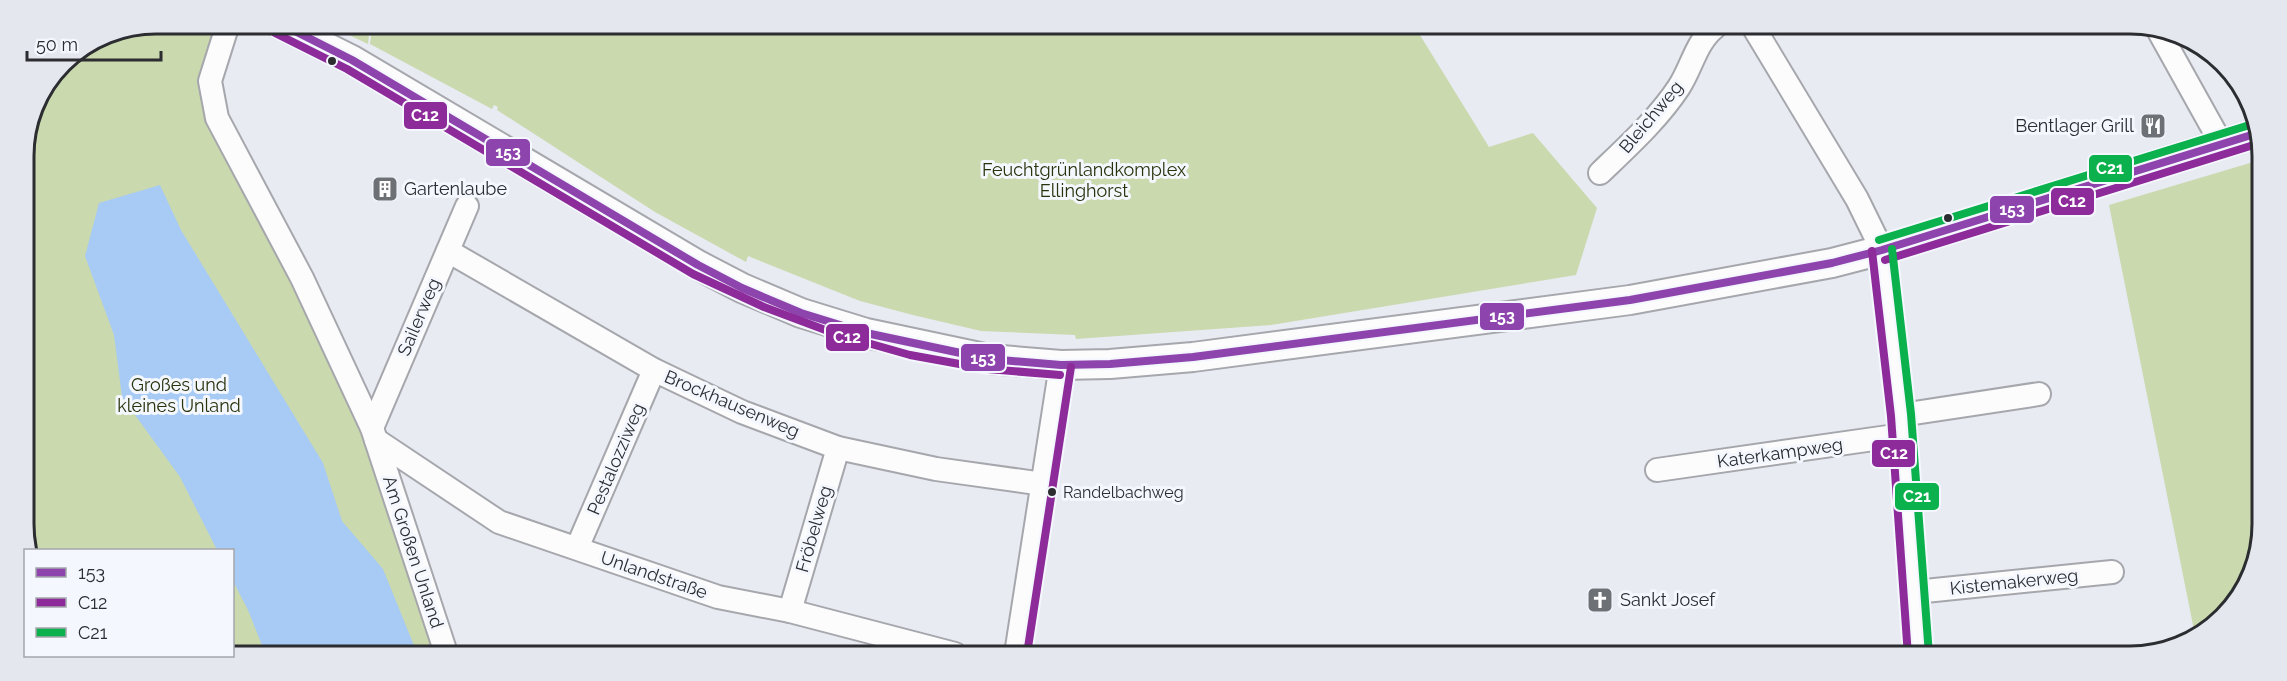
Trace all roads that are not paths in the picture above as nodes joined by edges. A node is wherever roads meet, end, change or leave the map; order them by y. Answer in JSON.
{"nodes":[{"id":1,"x":225,"y":34,"type":"edge"},
{"id":2,"x":300,"y":34,"type":"edge"},
{"id":3,"x":1706,"y":34,"type":"edge"},
{"id":4,"x":1758,"y":34,"type":"edge"},
{"id":5,"x":2163,"y":39,"type":"edge"},
{"id":6,"x":2250,"y":135,"type":"edge"},
{"id":7,"x":2221,"y":143,"type":"junction"},
{"id":8,"x":1600,"y":172,"type":"dead end"},
{"id":9,"x":467,"y":206,"type":"dead end"},
{"id":10,"x":1882,"y":250,"type":"junction"},
{"id":11,"x":448,"y":251,"type":"junction"},
{"id":12,"x":1061,"y":365,"type":"junction"},
{"id":13,"x":654,"y":370,"type":"junction"},
{"id":14,"x":2039,"y":394,"type":"dead end"},
{"id":15,"x":1901,"y":425,"type":"junction"},
{"id":16,"x":374,"y":434,"type":"junction"},
{"id":17,"x":838,"y":448,"type":"junction"},
{"id":18,"x":1657,"y":470,"type":"dead end"},
{"id":19,"x":1043,"y":483,"type":"junction"},
{"id":20,"x":577,"y":548,"type":"junction"},
{"id":21,"x":2112,"y":572,"type":"dead end"},
{"id":22,"x":1915,"y":592,"type":"junction"},
{"id":23,"x":790,"y":611,"type":"junction"},
{"id":24,"x":444,"y":646,"type":"edge"},
{"id":25,"x":924,"y":646,"type":"edge"},
{"id":26,"x":1017,"y":646,"type":"edge"},
{"id":27,"x":1918,"y":646,"type":"edge"}],
"edges":[{"from":1,"to":16,"type":"street","name":"Am Großen Unland"},
{"from":2,"to":12,"type":"main road"},
{"from":3,"to":8,"type":"street","name":"Bleichweg"},
{"from":4,"to":10,"type":"street"},
{"from":5,"to":7,"type":"street"},
{"from":6,"to":7,"type":"main road"},
{"from":7,"to":10,"type":"main road"},
{"from":9,"to":11,"type":"street","name":"Sailerweg"},
{"from":10,"to":12,"type":"main road"},
{"from":10,"to":15,"type":"street"},
{"from":11,"to":13,"type":"street","name":"Brockhausenweg"},
{"from":11,"to":16,"type":"street","name":"Sailerweg"},
{"from":12,"to":19,"type":"street"},
{"from":13,"to":17,"type":"street","name":"Brockhausenweg"},
{"from":13,"to":20,"type":"street","name":"Pestalozziweg"},
{"from":14,"to":15,"type":"street","name":"Katerkampweg"},
{"from":15,"to":18,"type":"street","name":"Katerkampweg"},
{"from":15,"to":22,"type":"street"},
{"from":16,"to":20,"type":"street","name":"Unlandstraße"},
{"from":16,"to":24,"type":"street","name":"Am Großen Unland"},
{"from":17,"to":19,"type":"street","name":"Brockhausenweg"},
{"from":17,"to":23,"type":"street","name":"Fröbelweg"},
{"from":19,"to":26,"type":"street"},
{"from":20,"to":23,"type":"street","name":"Unlandstraße"},
{"from":21,"to":22,"type":"street","name":"Kistemakerweg"},
{"from":22,"to":27,"type":"street"},
{"from":23,"to":25,"type":"street","name":"Unlandstraße"}]}
